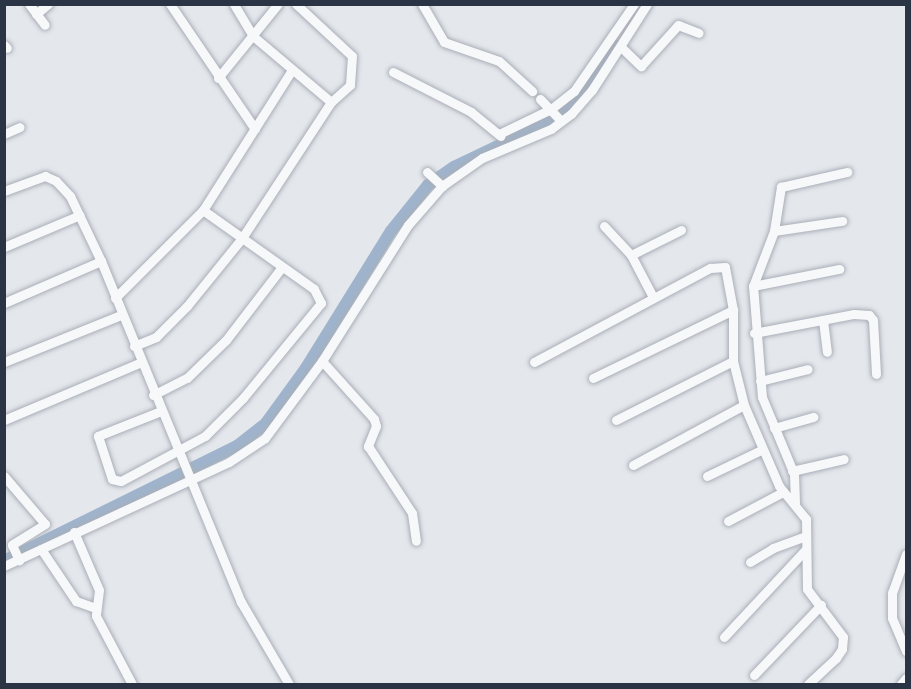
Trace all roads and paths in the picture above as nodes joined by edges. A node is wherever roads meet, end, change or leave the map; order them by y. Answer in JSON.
{"nodes":[{"id":1,"x":29,"y":4,"type":"edge"},
{"id":2,"x":48,"y":4,"type":"edge"},
{"id":3,"x":170,"y":4,"type":"edge"},
{"id":4,"x":234,"y":4,"type":"edge"},
{"id":5,"x":278,"y":4,"type":"edge"},
{"id":6,"x":296,"y":4,"type":"edge"},
{"id":7,"x":422,"y":4,"type":"edge"},
{"id":8,"x":634,"y":4,"type":"edge"},
{"id":9,"x":647,"y":4,"type":"edge"},
{"id":10,"x":36,"y":14,"type":"junction"},
{"id":11,"x":45,"y":25,"type":"dead end"},
{"id":12,"x":699,"y":33,"type":"dead end"},
{"id":13,"x":253,"y":36,"type":"junction"},
{"id":14,"x":621,"y":47,"type":"junction"},
{"id":15,"x":292,"y":70,"type":"junction"},
{"id":16,"x":393,"y":72,"type":"dead end"},
{"id":17,"x":218,"y":78,"type":"junction"},
{"id":18,"x":532,"y":91,"type":"dead end"},
{"id":19,"x":540,"y":99,"type":"dead end"},
{"id":20,"x":332,"y":102,"type":"junction"},
{"id":21,"x":556,"y":115,"type":"junction"},
{"id":22,"x":20,"y":127,"type":"dead end"},
{"id":23,"x":255,"y":129,"type":"junction"},
{"id":24,"x":4,"y":134,"type":"edge"},
{"id":25,"x":504,"y":139,"type":"junction"},
{"id":26,"x":847,"y":172,"type":"dead end"},
{"id":27,"x":4,"y":191,"type":"edge"},
{"id":28,"x":203,"y":210,"type":"junction"},
{"id":29,"x":80,"y":215,"type":"junction"},
{"id":30,"x":842,"y":221,"type":"dead end"},
{"id":31,"x":604,"y":226,"type":"dead end"},
{"id":32,"x":681,"y":230,"type":"dead end"},
{"id":33,"x":774,"y":231,"type":"junction"},
{"id":34,"x":242,"y":238,"type":"junction"},
{"id":35,"x":4,"y":247,"type":"edge"},
{"id":36,"x":631,"y":255,"type":"junction"},
{"id":37,"x":101,"y":261,"type":"junction"},
{"id":38,"x":282,"y":267,"type":"junction"},
{"id":39,"x":839,"y":269,"type":"dead end"},
{"id":40,"x":753,"y":285,"type":"junction"},
{"id":41,"x":653,"y":297,"type":"junction"},
{"id":42,"x":115,"y":298,"type":"junction"},
{"id":43,"x":4,"y":303,"type":"edge"},
{"id":44,"x":733,"y":310,"type":"junction"},
{"id":45,"x":121,"y":315,"type":"junction"},
{"id":46,"x":824,"y":320,"type":"junction"},
{"id":47,"x":754,"y":333,"type":"junction"},
{"id":48,"x":134,"y":346,"type":"junction"},
{"id":49,"x":827,"y":352,"type":"dead end"},
{"id":50,"x":322,"y":361,"type":"junction"},
{"id":51,"x":733,"y":361,"type":"junction"},
{"id":52,"x":4,"y":362,"type":"edge"},
{"id":53,"x":141,"y":362,"type":"junction"},
{"id":54,"x":534,"y":362,"type":"dead end"},
{"id":55,"x":808,"y":369,"type":"dead end"},
{"id":56,"x":876,"y":374,"type":"dead end"},
{"id":57,"x":593,"y":378,"type":"dead end"},
{"id":58,"x":760,"y":381,"type":"junction"},
{"id":59,"x":153,"y":395,"type":"junction"},
{"id":60,"x":744,"y":405,"type":"junction"},
{"id":61,"x":161,"y":411,"type":"junction"},
{"id":62,"x":813,"y":417,"type":"dead end"},
{"id":63,"x":4,"y":420,"type":"edge"},
{"id":64,"x":616,"y":420,"type":"dead end"},
{"id":65,"x":774,"y":428,"type":"junction"},
{"id":66,"x":761,"y":450,"type":"junction"},
{"id":67,"x":179,"y":455,"type":"junction"},
{"id":68,"x":843,"y":459,"type":"dead end"},
{"id":69,"x":633,"y":465,"type":"dead end"},
{"id":70,"x":792,"y":471,"type":"junction"},
{"id":71,"x":4,"y":476,"type":"edge"},
{"id":72,"x":706,"y":476,"type":"dead end"},
{"id":73,"x":189,"y":479,"type":"junction"},
{"id":74,"x":783,"y":492,"type":"junction"},
{"id":75,"x":795,"y":503,"type":"junction"},
{"id":76,"x":728,"y":521,"type":"dead end"},
{"id":77,"x":74,"y":532,"type":"junction"},
{"id":78,"x":806,"y":536,"type":"junction"},
{"id":79,"x":416,"y":541,"type":"dead end"},
{"id":80,"x":41,"y":549,"type":"junction"},
{"id":81,"x":806,"y":549,"type":"junction"},
{"id":82,"x":906,"y":554,"type":"edge"},
{"id":83,"x":19,"y":558,"type":"junction"},
{"id":84,"x":750,"y":562,"type":"dead end"},
{"id":85,"x":4,"y":566,"type":"edge"},
{"id":86,"x":821,"y":605,"type":"junction"},
{"id":87,"x":95,"y":608,"type":"junction"},
{"id":88,"x":724,"y":637,"type":"dead end"},
{"id":89,"x":906,"y":651,"type":"edge"},
{"id":90,"x":754,"y":675,"type":"dead end"},
{"id":91,"x":906,"y":678,"type":"edge"},
{"id":92,"x":132,"y":684,"type":"edge"},
{"id":93,"x":290,"y":684,"type":"edge"},
{"id":94,"x":808,"y":684,"type":"edge"},
{"id":95,"x":901,"y":684,"type":"edge"}],
"edges":[{"from":1,"to":10,"type":"street"},
{"from":2,"to":10,"type":"street"},
{"from":3,"to":17,"type":"street"},
{"from":4,"to":13,"type":"street"},
{"from":5,"to":13,"type":"street"},
{"from":6,"to":20,"type":"street"},
{"from":7,"to":18,"type":"street"},
{"from":8,"to":21,"type":"street"},
{"from":9,"to":14,"type":"street"},
{"from":10,"to":11,"type":"street"},
{"from":12,"to":14,"type":"street"},
{"from":13,"to":15,"type":"street"},
{"from":13,"to":17,"type":"street"},
{"from":14,"to":21,"type":"street"},
{"from":15,"to":20,"type":"street"},
{"from":15,"to":23,"type":"street"},
{"from":16,"to":25,"type":"street"},
{"from":17,"to":23,"type":"street"},
{"from":19,"to":21,"type":"street"},
{"from":20,"to":34,"type":"street"},
{"from":21,"to":25,"type":"street"},
{"from":21,"to":25,"type":"street"},
{"from":22,"to":24,"type":"street"},
{"from":23,"to":28,"type":"street"},
{"from":25,"to":50,"type":"street"},
{"from":26,"to":33,"type":"street"},
{"from":27,"to":29,"type":"street"},
{"from":28,"to":34,"type":"street"},
{"from":28,"to":42,"type":"street"},
{"from":29,"to":35,"type":"street"},
{"from":29,"to":37,"type":"street"},
{"from":30,"to":33,"type":"street"},
{"from":31,"to":36,"type":"street"},
{"from":32,"to":36,"type":"street"},
{"from":33,"to":40,"type":"street"},
{"from":34,"to":38,"type":"street"},
{"from":34,"to":48,"type":"street"},
{"from":36,"to":41,"type":"street"},
{"from":37,"to":42,"type":"street"},
{"from":37,"to":43,"type":"street"},
{"from":38,"to":59,"type":"street"},
{"from":38,"to":67,"type":"street"},
{"from":39,"to":40,"type":"street"},
{"from":40,"to":47,"type":"street"},
{"from":41,"to":44,"type":"street"},
{"from":41,"to":54,"type":"street"},
{"from":42,"to":45,"type":"street"},
{"from":44,"to":51,"type":"street"},
{"from":44,"to":57,"type":"street"},
{"from":45,"to":48,"type":"street"},
{"from":45,"to":52,"type":"street"},
{"from":46,"to":47,"type":"street"},
{"from":46,"to":49,"type":"street"},
{"from":46,"to":56,"type":"street"},
{"from":47,"to":58,"type":"street"},
{"from":48,"to":53,"type":"street"},
{"from":50,"to":73,"type":"street"},
{"from":50,"to":79,"type":"street"},
{"from":51,"to":60,"type":"street"},
{"from":51,"to":64,"type":"street"},
{"from":53,"to":59,"type":"street"},
{"from":53,"to":63,"type":"street"},
{"from":55,"to":58,"type":"street"},
{"from":58,"to":65,"type":"street"},
{"from":59,"to":61,"type":"street"},
{"from":60,"to":66,"type":"street"},
{"from":60,"to":69,"type":"street"},
{"from":61,"to":67,"type":"street"},
{"from":61,"to":67,"type":"street"},
{"from":62,"to":65,"type":"street"},
{"from":65,"to":70,"type":"street"},
{"from":66,"to":72,"type":"street"},
{"from":66,"to":74,"type":"street"},
{"from":67,"to":73,"type":"street"},
{"from":68,"to":70,"type":"street"},
{"from":70,"to":75,"type":"street"},
{"from":71,"to":83,"type":"street"},
{"from":73,"to":77,"type":"street"},
{"from":73,"to":93,"type":"street"},
{"from":74,"to":75,"type":"street"},
{"from":74,"to":76,"type":"street"},
{"from":75,"to":78,"type":"street"},
{"from":77,"to":80,"type":"street"},
{"from":77,"to":87,"type":"street"},
{"from":78,"to":81,"type":"street"},
{"from":78,"to":84,"type":"street"},
{"from":80,"to":83,"type":"street"},
{"from":80,"to":87,"type":"street"},
{"from":81,"to":86,"type":"street"},
{"from":81,"to":88,"type":"street"},
{"from":82,"to":89,"type":"street"},
{"from":83,"to":85,"type":"street"},
{"from":86,"to":90,"type":"street"},
{"from":86,"to":94,"type":"street"},
{"from":87,"to":92,"type":"street"},
{"from":91,"to":95,"type":"street"}]}
